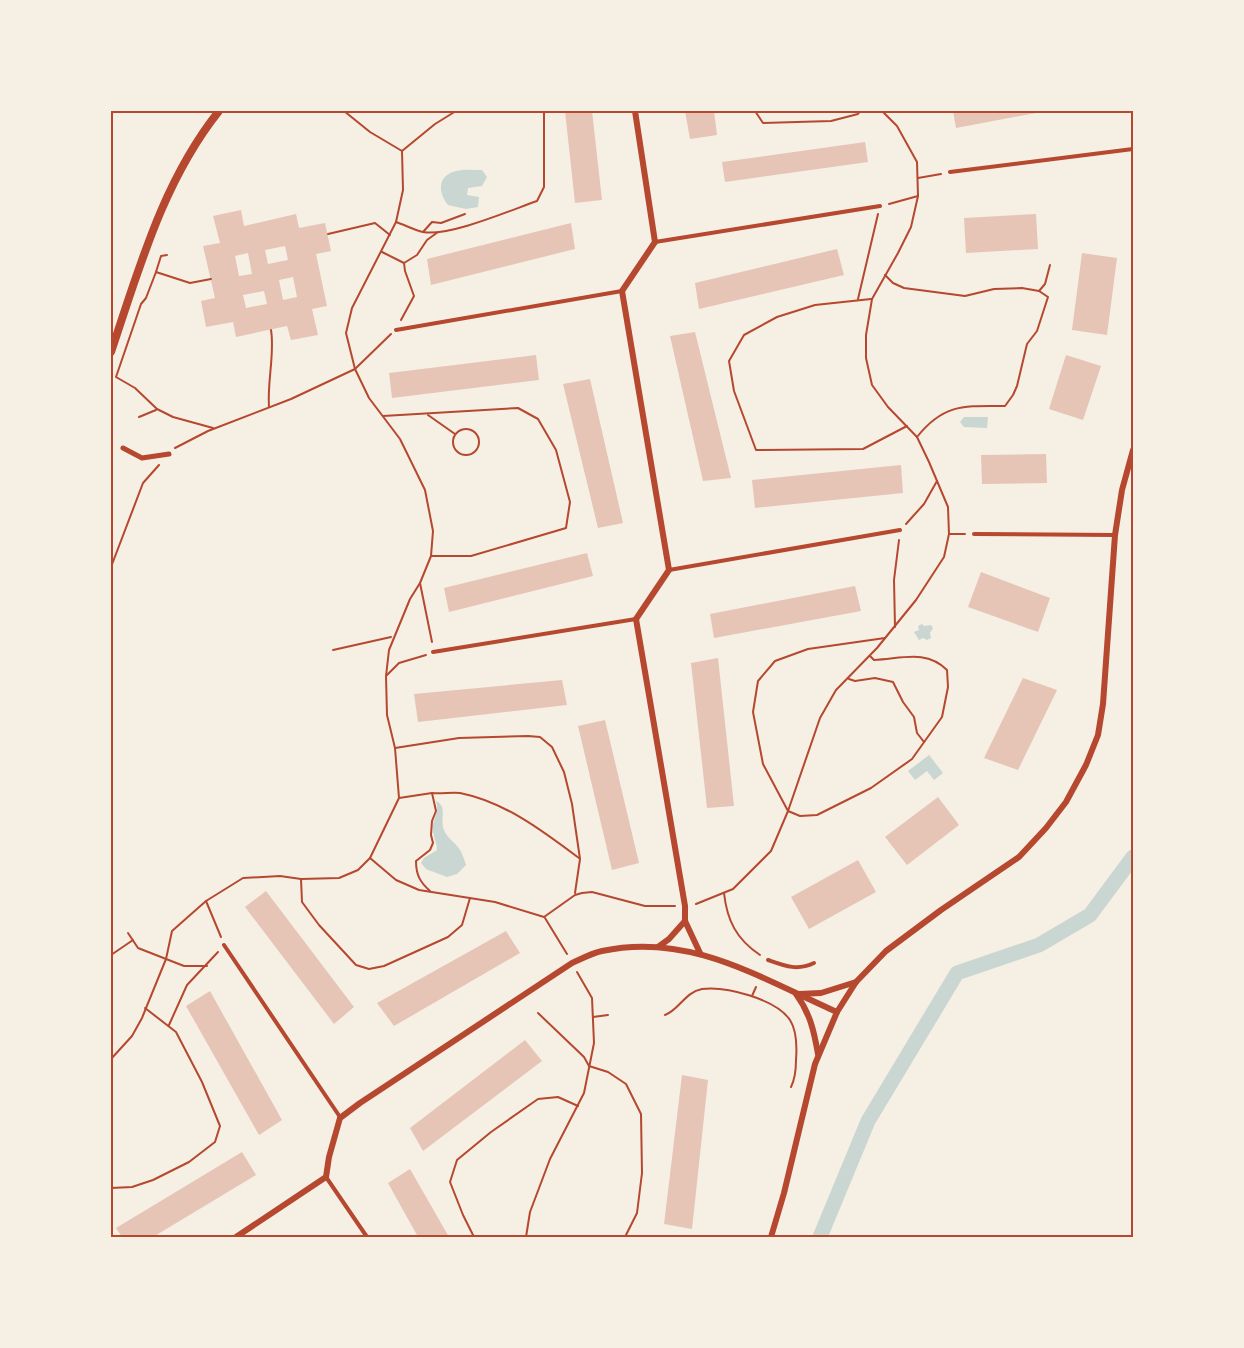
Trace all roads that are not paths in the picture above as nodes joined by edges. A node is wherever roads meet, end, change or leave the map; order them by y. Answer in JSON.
{"nodes":[{"id":1,"x":219,"y":111,"type":"edge"},
{"id":2,"x":635,"y":111,"type":"edge"},
{"id":3,"x":1133,"y":148,"type":"edge"},
{"id":4,"x":950,"y":172,"type":"road end"},
{"id":5,"x":880,"y":206,"type":"road end"},
{"id":6,"x":656,"y":242,"type":"junction"},
{"id":7,"x":622,"y":291,"type":"junction"},
{"id":8,"x":396,"y":330,"type":"road end"},
{"id":9,"x":111,"y":352,"type":"edge"},
{"id":10,"x":123,"y":448,"type":"dead end"},
{"id":11,"x":1133,"y":450,"type":"edge"},
{"id":12,"x":168,"y":454,"type":"road end"},
{"id":13,"x":900,"y":530,"type":"road end"},
{"id":14,"x":974,"y":534,"type":"road end"},
{"id":15,"x":1115,"y":535,"type":"junction"},
{"id":16,"x":669,"y":570,"type":"junction"},
{"id":17,"x":636,"y":619,"type":"junction"},
{"id":18,"x":433,"y":652,"type":"road end"},
{"id":19,"x":685,"y":921,"type":"junction"},
{"id":20,"x":224,"y":945,"type":"road end"},
{"id":21,"x":657,"y":947,"type":"junction"},
{"id":22,"x":700,"y":953,"type":"junction"},
{"id":23,"x":768,"y":960,"type":"road end"},
{"id":24,"x":814,"y":963,"type":"dead end"},
{"id":25,"x":856,"y":982,"type":"junction"},
{"id":26,"x":795,"y":994,"type":"junction"},
{"id":27,"x":837,"y":1012,"type":"junction"},
{"id":28,"x":819,"y":1056,"type":"junction"},
{"id":29,"x":340,"y":1118,"type":"junction"},
{"id":30,"x":326,"y":1177,"type":"junction"},
{"id":31,"x":236,"y":1237,"type":"edge"},
{"id":32,"x":367,"y":1237,"type":"edge"},
{"id":33,"x":771,"y":1237,"type":"edge"}],
"edges":[{"from":1,"to":9,"type":"street"},
{"from":2,"to":6,"type":"street"},
{"from":3,"to":4,"type":"lane"},
{"from":5,"to":6,"type":"lane"},
{"from":6,"to":7,"type":"street"},
{"from":7,"to":8,"type":"lane"},
{"from":7,"to":16,"type":"street"},
{"from":10,"to":12,"type":"street"},
{"from":11,"to":15,"type":"street"},
{"from":13,"to":16,"type":"lane"},
{"from":14,"to":15,"type":"lane"},
{"from":15,"to":25,"type":"street"},
{"from":16,"to":17,"type":"street"},
{"from":17,"to":18,"type":"lane"},
{"from":17,"to":19,"type":"street"},
{"from":19,"to":21,"type":"street"},
{"from":19,"to":22,"type":"street"},
{"from":20,"to":29,"type":"lane"},
{"from":21,"to":22,"type":"street"},
{"from":21,"to":29,"type":"street"},
{"from":22,"to":26,"type":"street"},
{"from":23,"to":24,"type":"lane"},
{"from":25,"to":26,"type":"street"},
{"from":25,"to":27,"type":"street"},
{"from":26,"to":27,"type":"street"},
{"from":26,"to":28,"type":"street"},
{"from":27,"to":28,"type":"street"},
{"from":28,"to":33,"type":"street"},
{"from":29,"to":30,"type":"street"},
{"from":30,"to":31,"type":"street"},
{"from":30,"to":32,"type":"lane"}]}
